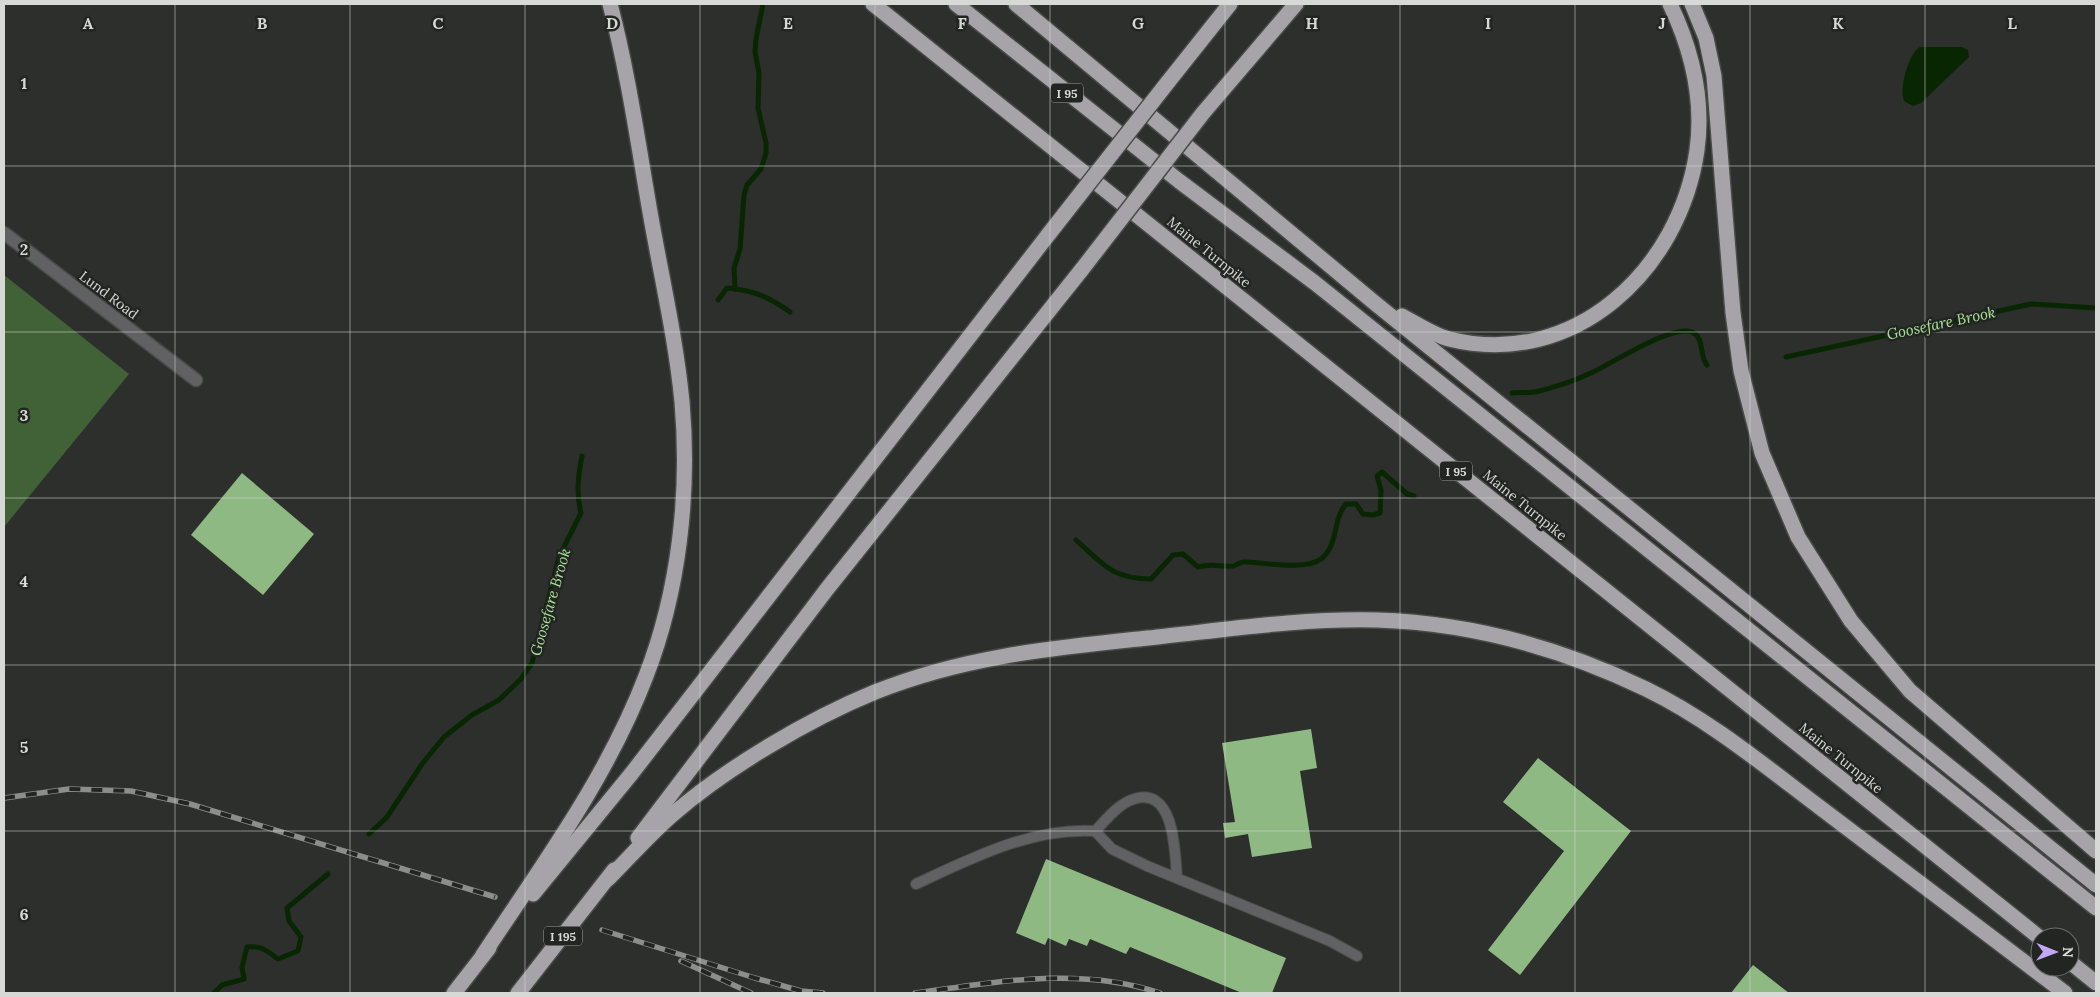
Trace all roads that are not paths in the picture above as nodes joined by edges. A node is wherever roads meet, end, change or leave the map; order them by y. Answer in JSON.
{"nodes":[{"id":1,"x":610,"y":4,"type":"edge"},
{"id":2,"x":872,"y":4,"type":"edge"},
{"id":3,"x":956,"y":4,"type":"edge"},
{"id":4,"x":1016,"y":4,"type":"edge"},
{"id":5,"x":1230,"y":4,"type":"edge"},
{"id":6,"x":1296,"y":4,"type":"edge"},
{"id":7,"x":1670,"y":4,"type":"edge"},
{"id":8,"x":1692,"y":4,"type":"edge"},
{"id":9,"x":4,"y":233,"type":"edge"},
{"id":10,"x":1376,"y":304,"type":"junction"},
{"id":11,"x":196,"y":380,"type":"dead end"},
{"id":12,"x":1095,"y":831,"type":"junction"},
{"id":13,"x":2096,"y":851,"type":"edge"},
{"id":14,"x":1177,"y":878,"type":"junction"},
{"id":15,"x":608,"y":879,"type":"junction"},
{"id":16,"x":916,"y":884,"type":"dead end"},
{"id":17,"x":2096,"y":885,"type":"edge"},
{"id":18,"x":2096,"y":908,"type":"edge"},
{"id":19,"x":2030,"y":930,"type":"edge"},
{"id":20,"x":483,"y":955,"type":"junction"},
{"id":21,"x":1357,"y":956,"type":"dead end"},
{"id":22,"x":2080,"y":970,"type":"edge"},
{"id":23,"x":2096,"y":983,"type":"edge"},
{"id":24,"x":454,"y":993,"type":"edge"},
{"id":25,"x":518,"y":993,"type":"edge"},
{"id":26,"x":2064,"y":993,"type":"edge"}],
"edges":[{"from":1,"to":20,"type":"highway"},
{"from":2,"to":19,"type":"highway","name":"Maine Turnpike","number":"I 95"},
{"from":3,"to":18,"type":"highway","number":"I 95"},
{"from":4,"to":10,"type":"highway"},
{"from":5,"to":20,"type":"highway","bridge":true},
{"from":6,"to":15,"type":"highway","bridge":true},
{"from":7,"to":10,"type":"highway"},
{"from":8,"to":13,"type":"highway"},
{"from":9,"to":11,"type":"street","name":"Lund Road"},
{"from":10,"to":17,"type":"highway"},
{"from":12,"to":14,"type":"lane"},
{"from":12,"to":14,"type":"lane"},
{"from":12,"to":16,"type":"lane"},
{"from":14,"to":21,"type":"lane"},
{"from":15,"to":25,"type":"highway","number":"I 195"},
{"from":15,"to":26,"type":"highway"},
{"from":20,"to":24,"type":"highway"},
{"from":22,"to":23,"type":"highway"}]}
